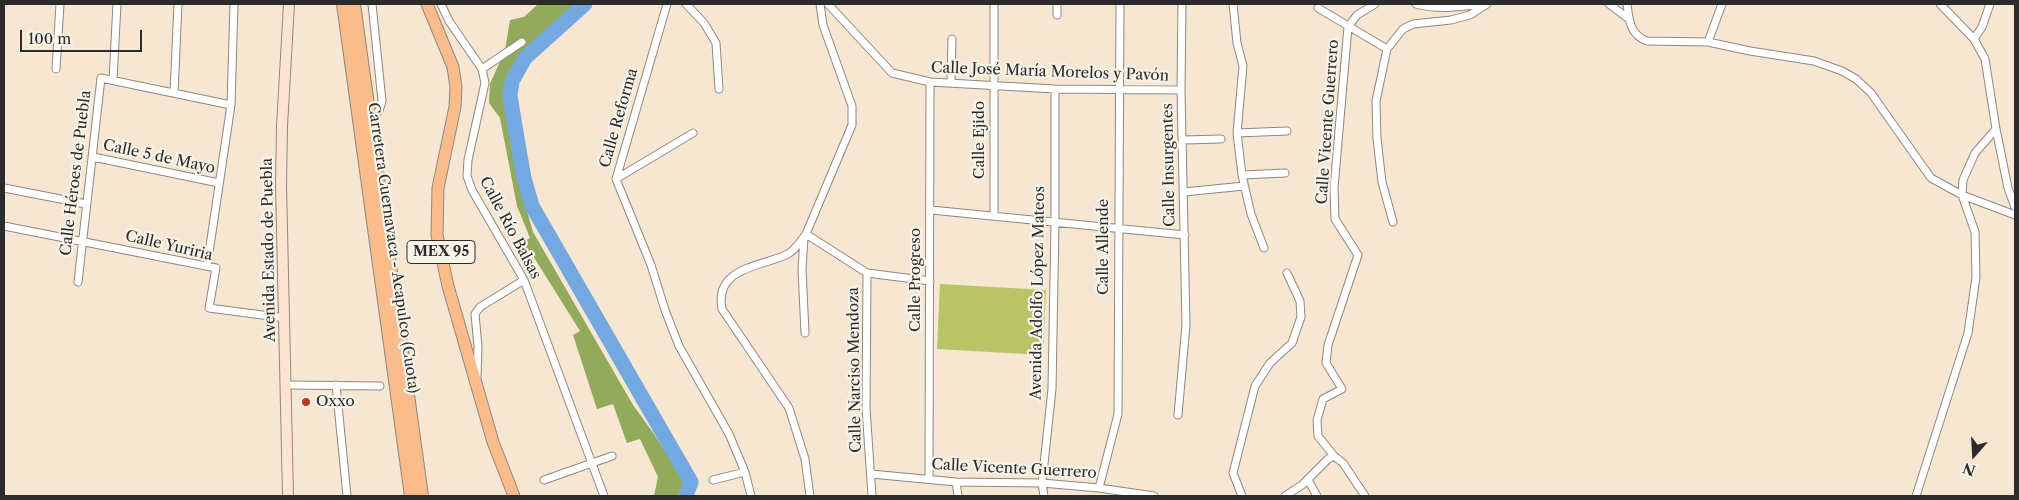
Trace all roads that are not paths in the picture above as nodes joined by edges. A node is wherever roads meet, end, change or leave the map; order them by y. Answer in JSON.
{"nodes":[{"id":1,"x":60,"y":4,"type":"edge"},
{"id":2,"x":117,"y":4,"type":"edge"},
{"id":3,"x":178,"y":4,"type":"edge"},
{"id":4,"x":234,"y":4,"type":"edge"},
{"id":5,"x":289,"y":4,"type":"edge"},
{"id":6,"x":343,"y":4,"type":"edge"},
{"id":7,"x":354,"y":4,"type":"edge"},
{"id":8,"x":372,"y":4,"type":"edge"},
{"id":9,"x":427,"y":4,"type":"edge"},
{"id":10,"x":441,"y":4,"type":"edge"},
{"id":11,"x":667,"y":4,"type":"edge"},
{"id":12,"x":686,"y":4,"type":"edge"},
{"id":13,"x":820,"y":4,"type":"edge"},
{"id":14,"x":828,"y":4,"type":"edge"},
{"id":15,"x":994,"y":4,"type":"edge"},
{"id":16,"x":1057,"y":4,"type":"edge"},
{"id":17,"x":1120,"y":4,"type":"edge"},
{"id":18,"x":1182,"y":4,"type":"edge"},
{"id":19,"x":1233,"y":4,"type":"edge"},
{"id":20,"x":1375,"y":4,"type":"edge"},
{"id":21,"x":1416,"y":4,"type":"edge"},
{"id":22,"x":1482,"y":4,"type":"edge"},
{"id":23,"x":1487,"y":4,"type":"edge"},
{"id":24,"x":1609,"y":4,"type":"edge"},
{"id":25,"x":1627,"y":4,"type":"edge"},
{"id":26,"x":1722,"y":4,"type":"edge"},
{"id":27,"x":1940,"y":4,"type":"edge"},
{"id":28,"x":1990,"y":4,"type":"edge"},
{"id":29,"x":1318,"y":8,"type":"dead end"},
{"id":30,"x":1057,"y":15,"type":"dead end"},
{"id":31,"x":1629,"y":18,"type":"junction"},
{"id":32,"x":1348,"y":27,"type":"junction"},
{"id":33,"x":1974,"y":38,"type":"junction"},
{"id":34,"x":952,"y":39,"type":"dead end"},
{"id":35,"x":522,"y":42,"type":"dead end"},
{"id":36,"x":1708,"y":42,"type":"junction"},
{"id":37,"x":1387,"y":49,"type":"junction"},
{"id":38,"x":56,"y":69,"type":"dead end"},
{"id":39,"x":482,"y":69,"type":"junction"},
{"id":40,"x":113,"y":80,"type":"junction"},
{"id":41,"x":930,"y":82,"type":"junction"},
{"id":42,"x":951,"y":83,"type":"junction"},
{"id":43,"x":994,"y":85,"type":"junction"},
{"id":44,"x":719,"y":89,"type":"dead end"},
{"id":45,"x":1055,"y":89,"type":"junction"},
{"id":46,"x":1181,"y":90,"type":"junction"},
{"id":47,"x":1119,"y":91,"type":"junction"},
{"id":48,"x":174,"y":93,"type":"junction"},
{"id":49,"x":231,"y":105,"type":"junction"},
{"id":50,"x":369,"y":118,"type":"junction"},
{"id":51,"x":1996,"y":130,"type":"junction"},
{"id":52,"x":1287,"y":131,"type":"dead end"},
{"id":53,"x":693,"y":133,"type":"dead end"},
{"id":54,"x":1237,"y":133,"type":"junction"},
{"id":55,"x":1221,"y":139,"type":"dead end"},
{"id":56,"x":1183,"y":140,"type":"junction"},
{"id":57,"x":93,"y":157,"type":"junction"},
{"id":58,"x":1285,"y":173,"type":"dead end"},
{"id":59,"x":1242,"y":175,"type":"junction"},
{"id":60,"x":616,"y":179,"type":"junction"},
{"id":61,"x":220,"y":183,"type":"junction"},
{"id":62,"x":1244,"y":186,"type":"junction"},
{"id":63,"x":4,"y":188,"type":"edge"},
{"id":64,"x":1184,"y":192,"type":"junction"},
{"id":65,"x":1962,"y":195,"type":"junction"},
{"id":66,"x":86,"y":204,"type":"junction"},
{"id":67,"x":2015,"y":206,"type":"edge"},
{"id":68,"x":931,"y":210,"type":"junction"},
{"id":69,"x":2015,"y":215,"type":"edge"},
{"id":70,"x":994,"y":216,"type":"junction"},
{"id":71,"x":1393,"y":222,"type":"dead end"},
{"id":72,"x":1055,"y":223,"type":"junction"},
{"id":73,"x":4,"y":226,"type":"edge"},
{"id":74,"x":1118,"y":228,"type":"junction"},
{"id":75,"x":805,"y":235,"type":"junction"},
{"id":76,"x":1185,"y":235,"type":"junction"},
{"id":77,"x":82,"y":240,"type":"junction"},
{"id":78,"x":1264,"y":248,"type":"dead end"},
{"id":79,"x":207,"y":266,"type":"junction"},
{"id":80,"x":867,"y":273,"type":"junction"},
{"id":81,"x":1287,"y":274,"type":"dead end"},
{"id":82,"x":524,"y":280,"type":"junction"},
{"id":83,"x":930,"y":281,"type":"junction"},
{"id":84,"x":78,"y":282,"type":"dead end"},
{"id":85,"x":285,"y":318,"type":"junction"},
{"id":86,"x":805,"y":333,"type":"dead end"},
{"id":87,"x":286,"y":385,"type":"junction"},
{"id":88,"x":336,"y":385,"type":"junction"},
{"id":89,"x":380,"y":386,"type":"dead end"},
{"id":90,"x":477,"y":387,"type":"junction"},
{"id":91,"x":1178,"y":416,"type":"dead end"},
{"id":92,"x":612,"y":456,"type":"dead end"},
{"id":93,"x":1334,"y":456,"type":"junction"},
{"id":94,"x":591,"y":462,"type":"junction"},
{"id":95,"x":745,"y":472,"type":"junction"},
{"id":96,"x":871,"y":474,"type":"junction"},
{"id":97,"x":929,"y":478,"type":"junction"},
{"id":98,"x":544,"y":480,"type":"dead end"},
{"id":99,"x":713,"y":480,"type":"dead end"},
{"id":100,"x":1308,"y":480,"type":"junction"},
{"id":101,"x":956,"y":482,"type":"junction"},
{"id":102,"x":1042,"y":483,"type":"junction"},
{"id":103,"x":1099,"y":488,"type":"junction"},
{"id":104,"x":288,"y":496,"type":"edge"},
{"id":105,"x":347,"y":496,"type":"edge"},
{"id":106,"x":411,"y":496,"type":"edge"},
{"id":107,"x":422,"y":496,"type":"edge"},
{"id":108,"x":514,"y":496,"type":"edge"},
{"id":109,"x":604,"y":496,"type":"edge"},
{"id":110,"x":751,"y":496,"type":"edge"},
{"id":111,"x":810,"y":496,"type":"edge"},
{"id":112,"x":872,"y":496,"type":"edge"},
{"id":113,"x":958,"y":496,"type":"edge"},
{"id":114,"x":1044,"y":496,"type":"edge"},
{"id":115,"x":1154,"y":496,"type":"edge"},
{"id":116,"x":1242,"y":496,"type":"edge"},
{"id":117,"x":1285,"y":496,"type":"edge"},
{"id":118,"x":1317,"y":496,"type":"edge"},
{"id":119,"x":1365,"y":496,"type":"edge"},
{"id":120,"x":1916,"y":496,"type":"edge"}],
"edges":[{"from":1,"to":38,"type":"street"},
{"from":2,"to":40,"type":"street"},
{"from":3,"to":48,"type":"street"},
{"from":4,"to":49,"type":"street"},
{"from":5,"to":85,"type":"street","name":"Avenida Estado de Puebla"},
{"from":6,"to":106,"type":"highway","name":"Carretera Cuernavaca - Acapulco (Cuota)"},
{"from":7,"to":50,"type":"highway","name":"Carretera Cuernavaca - Acapulco (Cuota)"},
{"from":8,"to":50,"type":"street"},
{"from":9,"to":90,"type":"main road","number":"MEX 95"},
{"from":10,"to":39,"type":"street"},
{"from":11,"to":60,"type":"street","name":"Calle Reforma"},
{"from":12,"to":44,"type":"street"},
{"from":13,"to":75,"type":"street"},
{"from":14,"to":41,"type":"street","name":"Calle José María Morelos y Pavón"},
{"from":15,"to":43,"type":"street","name":"Calle Ejido"},
{"from":16,"to":30,"type":"street"},
{"from":17,"to":47,"type":"street","name":"Calle Allende"},
{"from":18,"to":46,"type":"street","name":"Calle Insurgentes"},
{"from":19,"to":54,"type":"street"},
{"from":20,"to":32,"type":"street","name":"Calle Vicente Guerrero"},
{"from":21,"to":22,"type":"street"},
{"from":23,"to":37,"type":"street"},
{"from":24,"to":31,"type":"street"},
{"from":25,"to":31,"type":"street"},
{"from":26,"to":36,"type":"street"},
{"from":27,"to":33,"type":"street"},
{"from":28,"to":33,"type":"street"},
{"from":29,"to":32,"type":"street"},
{"from":31,"to":36,"type":"street"},
{"from":32,"to":37,"type":"street"},
{"from":32,"to":93,"type":"street","name":"Calle Vicente Guerrero"},
{"from":33,"to":51,"type":"street"},
{"from":34,"to":42,"type":"street"},
{"from":35,"to":39,"type":"street"},
{"from":36,"to":65,"type":"street"},
{"from":37,"to":71,"type":"street"},
{"from":39,"to":82,"type":"street","name":"Calle Río Balsas"},
{"from":40,"to":48,"type":"street"},
{"from":40,"to":57,"type":"street","name":"Calle Héroes de Puebla"},
{"from":41,"to":42,"type":"street","name":"Calle José María Morelos y Pavón"},
{"from":41,"to":68,"type":"street","name":"Calle Progreso"},
{"from":42,"to":43,"type":"street","name":"Calle José María Morelos y Pavón"},
{"from":43,"to":45,"type":"street","name":"Calle José María Morelos y Pavón"},
{"from":43,"to":70,"type":"street","name":"Calle Ejido"},
{"from":45,"to":47,"type":"street","name":"Calle José María Morelos y Pavón"},
{"from":45,"to":72,"type":"street","name":"Avenida Adolfo López Mateos"},
{"from":46,"to":47,"type":"street","name":"Calle José María Morelos y Pavón"},
{"from":46,"to":56,"type":"street","name":"Calle Insurgentes"},
{"from":47,"to":74,"type":"street","name":"Calle Allende"},
{"from":48,"to":49,"type":"street"},
{"from":49,"to":61,"type":"street"},
{"from":50,"to":107,"type":"highway","name":"Carretera Cuernavaca - Acapulco (Cuota)"},
{"from":51,"to":65,"type":"street"},
{"from":51,"to":67,"type":"street"},
{"from":52,"to":54,"type":"street"},
{"from":53,"to":60,"type":"street"},
{"from":54,"to":59,"type":"street"},
{"from":55,"to":56,"type":"street"},
{"from":56,"to":64,"type":"street","name":"Calle Insurgentes"},
{"from":57,"to":61,"type":"street","name":"Calle 5 de Mayo"},
{"from":57,"to":66,"type":"street","name":"Calle Héroes de Puebla"},
{"from":58,"to":59,"type":"street"},
{"from":59,"to":62,"type":"street"},
{"from":60,"to":95,"type":"street","name":"Calle Reforma"},
{"from":61,"to":79,"type":"street"},
{"from":62,"to":64,"type":"street"},
{"from":62,"to":78,"type":"street"},
{"from":63,"to":66,"type":"street"},
{"from":64,"to":76,"type":"street","name":"Calle Insurgentes"},
{"from":65,"to":69,"type":"street"},
{"from":65,"to":120,"type":"street"},
{"from":66,"to":77,"type":"street","name":"Calle Héroes de Puebla"},
{"from":68,"to":70,"type":"street"},
{"from":68,"to":83,"type":"street","name":"Calle Progreso"},
{"from":70,"to":72,"type":"street"},
{"from":72,"to":74,"type":"street"},
{"from":72,"to":102,"type":"street","name":"Avenida Adolfo López Mateos"},
{"from":73,"to":77,"type":"street","name":"Calle Yuriria"},
{"from":74,"to":76,"type":"street"},
{"from":74,"to":103,"type":"street","name":"Calle Allende"},
{"from":75,"to":80,"type":"street"},
{"from":75,"to":86,"type":"street"},
{"from":75,"to":111,"type":"street"},
{"from":76,"to":91,"type":"street","name":"Calle Insurgentes"},
{"from":77,"to":79,"type":"street","name":"Calle Yuriria"},
{"from":77,"to":84,"type":"street","name":"Calle Héroes de Puebla"},
{"from":79,"to":85,"type":"street","name":"Calle Yuriria"},
{"from":80,"to":83,"type":"street"},
{"from":80,"to":96,"type":"street","name":"Calle Narciso Mendoza"},
{"from":81,"to":116,"type":"street"},
{"from":82,"to":90,"type":"street"},
{"from":82,"to":94,"type":"street","name":"Calle Río Balsas"},
{"from":83,"to":97,"type":"street","name":"Calle Progreso"},
{"from":85,"to":87,"type":"street","name":"Avenida Estado de Puebla"},
{"from":87,"to":88,"type":"street"},
{"from":87,"to":104,"type":"street","name":"Avenida Estado de Puebla"},
{"from":88,"to":89,"type":"street"},
{"from":88,"to":105,"type":"street"},
{"from":90,"to":108,"type":"main road","number":"MEX 95"},
{"from":92,"to":94,"type":"street"},
{"from":93,"to":100,"type":"street"},
{"from":93,"to":119,"type":"street"},
{"from":94,"to":98,"type":"street"},
{"from":94,"to":109,"type":"street","name":"Calle Río Balsas"},
{"from":95,"to":99,"type":"street"},
{"from":95,"to":110,"type":"street","name":"Calle Reforma"},
{"from":96,"to":97,"type":"street","name":"Calle Vicente Guerrero"},
{"from":96,"to":112,"type":"street","name":"Calle Narciso Mendoza"},
{"from":97,"to":101,"type":"street","name":"Calle Vicente Guerrero"},
{"from":100,"to":117,"type":"street"},
{"from":100,"to":118,"type":"street"},
{"from":101,"to":102,"type":"street","name":"Calle Vicente Guerrero"},
{"from":101,"to":113,"type":"street"},
{"from":102,"to":103,"type":"street","name":"Calle Vicente Guerrero"},
{"from":102,"to":114,"type":"street","name":"Avenida Adolfo López Mateos"},
{"from":103,"to":115,"type":"street","name":"Calle Vicente Guerrero"}]}
